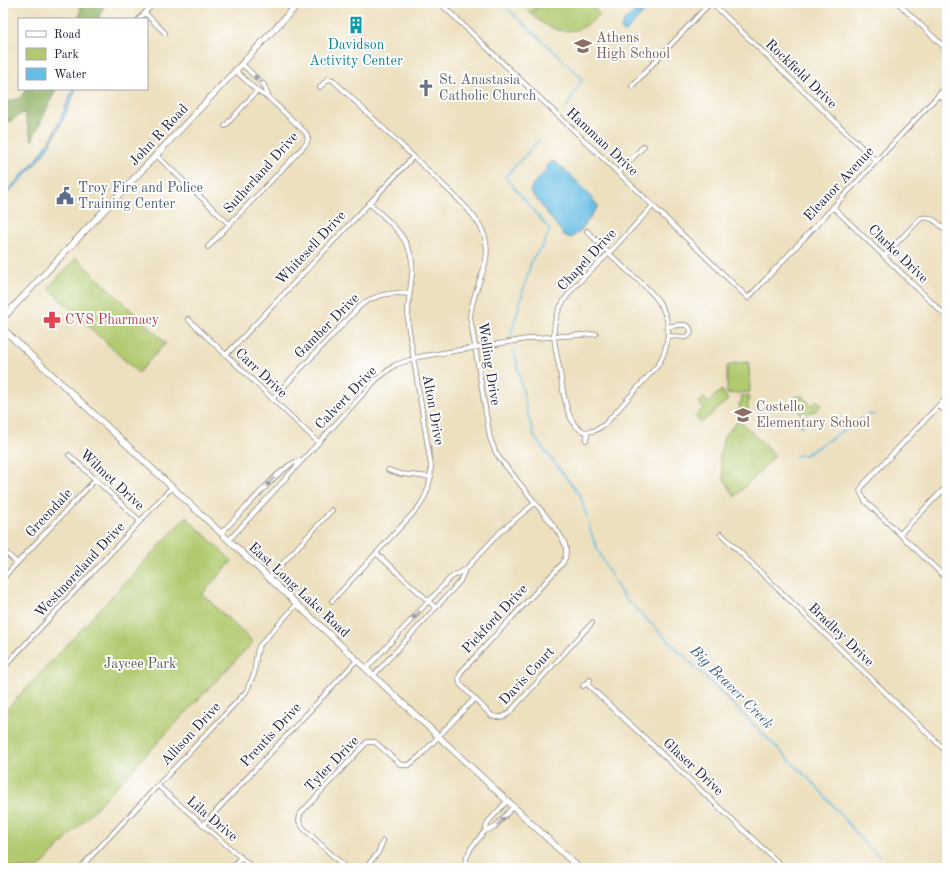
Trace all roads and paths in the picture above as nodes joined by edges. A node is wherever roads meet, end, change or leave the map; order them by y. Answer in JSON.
{"nodes":[{"id":1,"x":154,"y":3,"type":"edge"},
{"id":2,"x":299,"y":3,"type":"edge"},
{"id":3,"x":440,"y":3,"type":"edge"},
{"id":4,"x":711,"y":3,"type":"edge"},
{"id":5,"x":898,"y":3,"type":"edge"},
{"id":6,"x":145,"y":13,"type":"junction"},
{"id":7,"x":140,"y":18,"type":"edge"},
{"id":8,"x":165,"y":33,"type":"dead end"},
{"id":9,"x":947,"y":50,"type":"edge"},
{"id":10,"x":242,"y":64,"type":"junction"},
{"id":11,"x":235,"y":70,"type":"junction"},
{"id":12,"x":632,"y":86,"type":"dead end"},
{"id":13,"x":947,"y":86,"type":"edge"},
{"id":14,"x":320,"y":87,"type":"dead end"},
{"id":15,"x":257,"y":90,"type":"junction"},
{"id":16,"x":939,"y":94,"type":"junction"},
{"id":17,"x":269,"y":98,"type":"junction"},
{"id":18,"x":947,"y":102,"type":"edge"},
{"id":19,"x":225,"y":126,"type":"dead end"},
{"id":20,"x":644,"y":146,"type":"dead end"},
{"id":21,"x":156,"y":155,"type":"junction"},
{"id":22,"x":413,"y":157,"type":"junction"},
{"id":23,"x":876,"y":161,"type":"junction"},
{"id":24,"x":618,"y":173,"type":"junction"},
{"id":25,"x":369,"y":203,"type":"junction"},
{"id":26,"x":653,"y":206,"type":"junction"},
{"id":27,"x":833,"y":208,"type":"junction"},
{"id":28,"x":229,"y":224,"type":"junction"},
{"id":29,"x":587,"y":231,"type":"dead end"},
{"id":30,"x":947,"y":232,"type":"edge"},
{"id":31,"x":208,"y":247,"type":"dead end"},
{"id":32,"x":609,"y":253,"type":"junction"},
{"id":33,"x":884,"y":256,"type":"junction"},
{"id":34,"x":409,"y":294,"type":"junction"},
{"id":35,"x":748,"y":298,"type":"joint"},
{"id":36,"x":947,"y":317,"type":"edge"},
{"id":37,"x":3,"y":318,"type":"edge"},
{"id":38,"x":188,"y":319,"type":"dead end"},
{"id":39,"x":667,"y":327,"type":"junction"},
{"id":40,"x":3,"y":329,"type":"edge"},
{"id":41,"x":596,"y":334,"type":"dead end"},
{"id":42,"x":554,"y":336,"type":"junction"},
{"id":43,"x":668,"y":336,"type":"junction"},
{"id":44,"x":475,"y":348,"type":"junction"},
{"id":45,"x":226,"y":355,"type":"junction"},
{"id":46,"x":413,"y":358,"type":"junction"},
{"id":47,"x":947,"y":397,"type":"edge"},
{"id":48,"x":272,"y":399,"type":"junction"},
{"id":49,"x":939,"y":405,"type":"junction"},
{"id":50,"x":947,"y":413,"type":"edge"},
{"id":51,"x":588,"y":432,"type":"junction"},
{"id":52,"x":586,"y":440,"type":"dead end"},
{"id":53,"x":318,"y":442,"type":"junction"},
{"id":54,"x":69,"y":455,"type":"dead end"},
{"id":55,"x":301,"y":460,"type":"junction"},
{"id":56,"x":388,"y":470,"type":"dead end"},
{"id":57,"x":431,"y":477,"type":"junction"},
{"id":58,"x":95,"y":480,"type":"junction"},
{"id":59,"x":947,"y":486,"type":"edge"},
{"id":60,"x":172,"y":487,"type":"junction"},
{"id":61,"x":942,"y":490,"type":"junction"},
{"id":62,"x":946,"y":494,"type":"edge"},
{"id":63,"x":257,"y":495,"type":"junction"},
{"id":64,"x":264,"y":502,"type":"junction"},
{"id":65,"x":535,"y":503,"type":"junction"},
{"id":66,"x":332,"y":510,"type":"dead end"},
{"id":67,"x":140,"y":521,"type":"junction"},
{"id":68,"x":221,"y":533,"type":"junction"},
{"id":69,"x":721,"y":534,"type":"dead end"},
{"id":70,"x":900,"y":534,"type":"junction"},
{"id":71,"x":229,"y":540,"type":"junction"},
{"id":72,"x":3,"y":550,"type":"edge"},
{"id":73,"x":376,"y":553,"type":"junction"},
{"id":74,"x":566,"y":556,"type":"joint"},
{"id":75,"x":17,"y":563,"type":"junction"},
{"id":76,"x":465,"y":570,"type":"junction"},
{"id":77,"x":3,"y":578,"type":"edge"},
{"id":78,"x":269,"y":578,"type":"junction"},
{"id":79,"x":947,"y":579,"type":"edge"},
{"id":80,"x":332,"y":601,"type":"dead end"},
{"id":81,"x":428,"y":601,"type":"junction"},
{"id":82,"x":297,"y":604,"type":"junction"},
{"id":83,"x":436,"y":608,"type":"junction"},
{"id":84,"x":592,"y":623,"type":"dead end"},
{"id":85,"x":401,"y":630,"type":"junction"},
{"id":86,"x":408,"y":637,"type":"junction"},
{"id":87,"x":357,"y":660,"type":"junction"},
{"id":88,"x":3,"y":668,"type":"edge"},
{"id":89,"x":366,"y":669,"type":"junction"},
{"id":90,"x":373,"y":676,"type":"junction"},
{"id":91,"x":586,"y":683,"type":"dead end"},
{"id":92,"x":474,"y":699,"type":"junction"},
{"id":93,"x":438,"y":736,"type":"junction"},
{"id":94,"x":947,"y":752,"type":"edge"},
{"id":95,"x":158,"y":786,"type":"junction"},
{"id":96,"x":507,"y":801,"type":"junction"},
{"id":97,"x":513,"y":807,"type":"junction"},
{"id":98,"x":203,"y":825,"type":"junction"},
{"id":99,"x":485,"y":831,"type":"junction"},
{"id":100,"x":383,"y":841,"type":"dead end"},
{"id":101,"x":241,"y":857,"type":"junction"},
{"id":102,"x":80,"y":868,"type":"edge"},
{"id":103,"x":232,"y":868,"type":"edge"},
{"id":104,"x":253,"y":868,"type":"edge"},
{"id":105,"x":346,"y":868,"type":"edge"},
{"id":106,"x":365,"y":868,"type":"edge"},
{"id":107,"x":464,"y":868,"type":"edge"},
{"id":108,"x":578,"y":868,"type":"edge"},
{"id":109,"x":784,"y":868,"type":"edge"}],
"edges":[{"from":1,"to":6,"type":"street"},
{"from":2,"to":10,"type":"main road","name":"John R Road"},
{"from":3,"to":24,"type":"street","name":"Hamman Drive"},
{"from":4,"to":12,"type":"street"},
{"from":4,"to":23,"type":"street","name":"Rockfield Drive"},
{"from":5,"to":9,"type":"street"},
{"from":6,"to":7,"type":"street"},
{"from":6,"to":8,"type":"street"},
{"from":10,"to":11,"type":"main road","name":"John R Road"},
{"from":17,"to":10,"type":"street","name":"Sutherland Drive","one_way":true},
{"from":11,"to":15,"type":"street","name":"Sutherland Drive"},
{"from":11,"to":21,"type":"main road","name":"John R Road"},
{"from":13,"to":16,"type":"street","name":"Eleanor Avenue"},
{"from":14,"to":22,"type":"street","name":"Welling Drive"},
{"from":15,"to":17,"type":"street","name":"Sutherland Drive"},
{"from":15,"to":19,"type":"street"},
{"from":16,"to":18,"type":"street"},
{"from":16,"to":23,"type":"street","name":"Eleanor Avenue"},
{"from":17,"to":28,"type":"street","name":"Sutherland Drive"},
{"from":20,"to":24,"type":"street"},
{"from":21,"to":28,"type":"street"},
{"from":21,"to":37,"type":"main road","name":"John R Road"},
{"from":22,"to":25,"type":"street","name":"Whitesell Drive"},
{"from":22,"to":44,"type":"street","name":"Welling Drive"},
{"from":23,"to":27,"type":"street","name":"Eleanor Avenue"},
{"from":24,"to":26,"type":"street","name":"Hamman Drive"},
{"from":25,"to":34,"type":"street","name":"Alton Drive"},
{"from":25,"to":45,"type":"street","name":"Whitesell Drive"},
{"from":26,"to":32,"type":"street","name":"Chapel Drive"},
{"from":26,"to":35,"type":"street","name":"Hamman Drive"},
{"from":27,"to":33,"type":"street","name":"Clarke Drive"},
{"from":27,"to":35,"type":"street","name":"Eleanor Avenue"},
{"from":28,"to":31,"type":"street","name":"Sutherland Drive"},
{"from":29,"to":32,"type":"street"},
{"from":30,"to":33,"type":"street"},
{"from":32,"to":39,"type":"street"},
{"from":32,"to":42,"type":"street","name":"Chapel Drive"},
{"from":33,"to":36,"type":"street","name":"Clarke Drive"},
{"from":34,"to":46,"type":"street","name":"Alton Drive"},
{"from":34,"to":48,"type":"street","name":"Gamber Drive"},
{"from":38,"to":45,"type":"street","name":"Carr Drive"},
{"from":39,"to":43,"type":"street"},
{"from":39,"to":43,"type":"street"},
{"from":40,"to":60,"type":"main road","name":"East Long Lake Road"},
{"from":41,"to":42,"type":"street","name":"Calvert Drive"},
{"from":42,"to":44,"type":"street","name":"Calvert Drive"},
{"from":42,"to":51,"type":"street","name":"Chapel Drive"},
{"from":43,"to":51,"type":"street"},
{"from":44,"to":46,"type":"street","name":"Calvert Drive"},
{"from":44,"to":65,"type":"street","name":"Welling Drive"},
{"from":45,"to":48,"type":"street","name":"Carr Drive"},
{"from":46,"to":53,"type":"street","name":"Calvert Drive"},
{"from":46,"to":57,"type":"street","name":"Alton Drive"},
{"from":47,"to":49,"type":"street"},
{"from":48,"to":53,"type":"street","name":"Carr Drive"},
{"from":49,"to":50,"type":"street"},
{"from":49,"to":70,"type":"street"},
{"from":51,"to":52,"type":"street"},
{"from":53,"to":55,"type":"street","name":"Calvert Drive"},
{"from":54,"to":58,"type":"street","name":"Wilmet Drive"},
{"from":55,"to":63,"type":"street","name":"Calvert Drive","one_way":true},
{"from":55,"to":64,"type":"street","name":"Calvert Drive"},
{"from":56,"to":57,"type":"street"},
{"from":57,"to":73,"type":"street","name":"Alton Drive"},
{"from":58,"to":67,"type":"street","name":"Wilmet Drive"},
{"from":58,"to":75,"type":"street","name":"Greendale"},
{"from":59,"to":61,"type":"street"},
{"from":60,"to":67,"type":"street","name":"Westmoreland Drive"},
{"from":60,"to":68,"type":"main road","name":"East Long Lake Road"},
{"from":61,"to":62,"type":"street"},
{"from":61,"to":70,"type":"street"},
{"from":63,"to":64,"type":"street"},
{"from":63,"to":68,"type":"street","name":"Calvert Drive"},
{"from":64,"to":71,"type":"street","name":"Calvert Drive"},
{"from":65,"to":74,"type":"street","name":"Welling Drive"},
{"from":65,"to":76,"type":"street"},
{"from":66,"to":78,"type":"street"},
{"from":67,"to":88,"type":"street","name":"Westmoreland Drive"},
{"from":68,"to":71,"type":"main road","name":"East Long Lake Road"},
{"from":69,"to":94,"type":"street","name":"Bradley Drive"},
{"from":70,"to":79,"type":"street"},
{"from":71,"to":78,"type":"main road","name":"East Long Lake Road"},
{"from":72,"to":75,"type":"street"},
{"from":73,"to":80,"type":"street","name":"Alton Drive"},
{"from":73,"to":81,"type":"street"},
{"from":74,"to":92,"type":"street","name":"Pickford Drive"},
{"from":75,"to":77,"type":"street","name":"Greendale"},
{"from":76,"to":81,"type":"street"},
{"from":76,"to":83,"type":"street"},
{"from":78,"to":82,"type":"main road","name":"East Long Lake Road"},
{"from":81,"to":83,"type":"street"},
{"from":81,"to":85,"type":"street","one_way":true},
{"from":82,"to":87,"type":"main road","name":"East Long Lake Road"},
{"from":82,"to":95,"type":"street","name":"Allison Drive"},
{"from":83,"to":86,"type":"street"},
{"from":84,"to":92,"type":"street","name":"Davis Court"},
{"from":85,"to":86,"type":"street"},
{"from":85,"to":89,"type":"street"},
{"from":86,"to":90,"type":"street"},
{"from":87,"to":89,"type":"main road","name":"East Long Lake Road"},
{"from":87,"to":98,"type":"street","name":"Prentis Drive"},
{"from":89,"to":90,"type":"main road","name":"East Long Lake Road"},
{"from":90,"to":93,"type":"main road","name":"East Long Lake Road"},
{"from":91,"to":109,"type":"street","name":"Glaser Drive"},
{"from":92,"to":93,"type":"street"},
{"from":93,"to":96,"type":"main road","name":"East Long Lake Road"},
{"from":93,"to":105,"type":"street","name":"Tyler Drive"},
{"from":95,"to":98,"type":"street","name":"Lila Drive"},
{"from":95,"to":102,"type":"street","name":"Allison Drive"},
{"from":96,"to":97,"type":"main road","name":"East Long Lake Road"},
{"from":96,"to":99,"type":"street"},
{"from":99,"to":97,"type":"street","one_way":true},
{"from":97,"to":108,"type":"main road","name":"East Long Lake Road"},
{"from":98,"to":101,"type":"street","name":"Lila Drive"},
{"from":99,"to":107,"type":"street"},
{"from":100,"to":106,"type":"street"},
{"from":101,"to":103,"type":"street"},
{"from":101,"to":104,"type":"street","name":"Lila Drive"}]}
